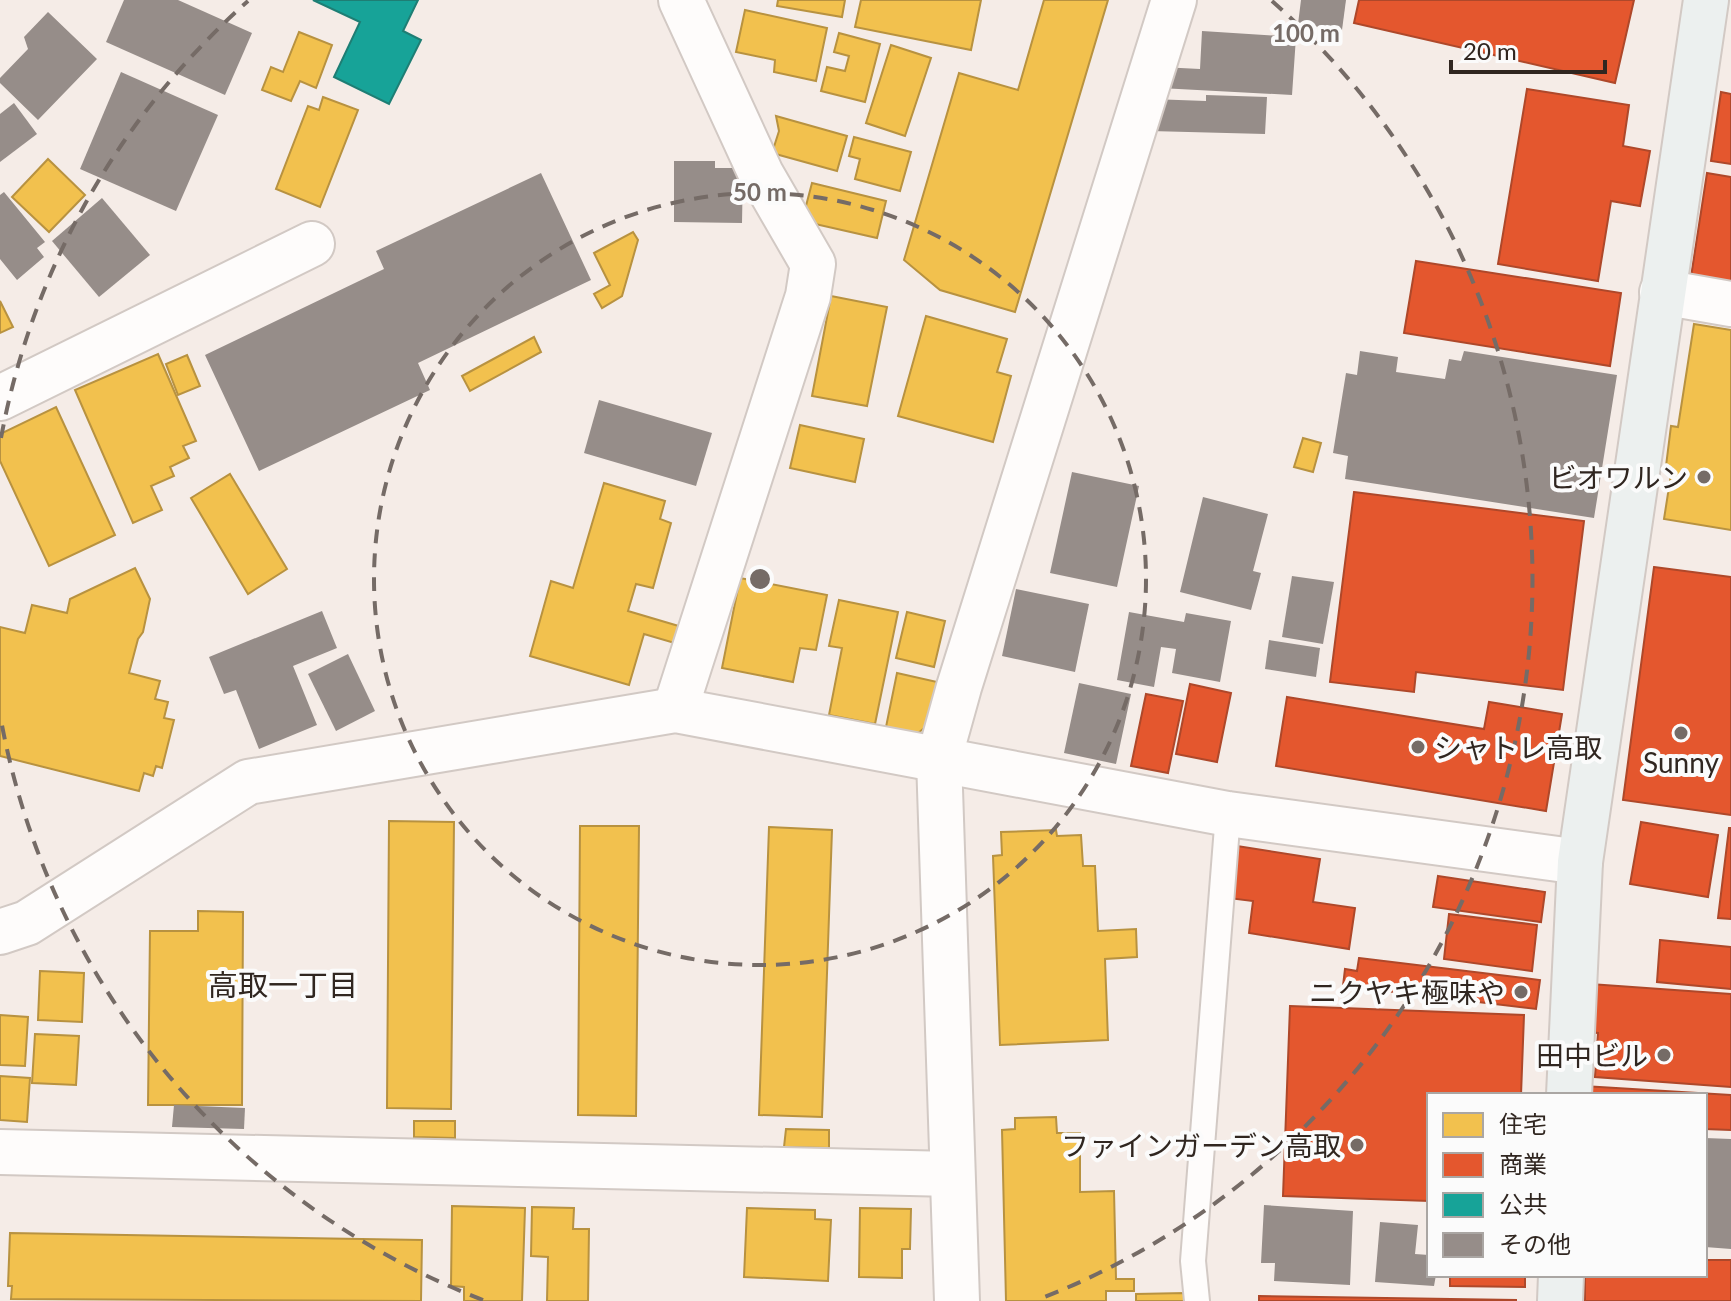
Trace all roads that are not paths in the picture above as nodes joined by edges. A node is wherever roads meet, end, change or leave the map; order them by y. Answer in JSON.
{"nodes":[{"id":1,"x":681,"y":0,"type":"edge"},
{"id":2,"x":1174,"y":0,"type":"edge"},
{"id":3,"x":1706,"y":0,"type":"edge"},
{"id":4,"x":312,"y":244,"type":"dead end"},
{"id":5,"x":1662,"y":292,"type":"junction"},
{"id":6,"x":1731,"y":304,"type":"edge"},
{"id":7,"x":0,"y":398,"type":"edge"},
{"id":8,"x":675,"y":710,"type":"junction"},
{"id":9,"x":939,"y":759,"type":"junction"},
{"id":10,"x":1228,"y":814,"type":"junction"},
{"id":11,"x":1580,"y":862,"type":"junction"},
{"id":12,"x":0,"y":932,"type":"edge"},
{"id":13,"x":1569,"y":1093,"type":"edge"},
{"id":14,"x":0,"y":1152,"type":"edge"},
{"id":15,"x":952,"y":1174,"type":"junction"},
{"id":16,"x":1561,"y":1277,"type":"edge"},
{"id":17,"x":957,"y":1301,"type":"edge"},
{"id":18,"x":1197,"y":1301,"type":"edge"},
{"id":19,"x":1560,"y":1301,"type":"edge"}],
"edges":[{"from":1,"to":8,"type":"street"},
{"from":2,"to":9,"type":"street"},
{"from":3,"to":5,"type":"street"},
{"from":4,"to":7,"type":"street"},
{"from":5,"to":6,"type":"street"},
{"from":5,"to":11,"type":"street"},
{"from":8,"to":9,"type":"street"},
{"from":8,"to":12,"type":"street"},
{"from":9,"to":10,"type":"street"},
{"from":9,"to":15,"type":"street"},
{"from":10,"to":11,"type":"street"},
{"from":10,"to":18,"type":"lane"},
{"from":11,"to":13,"type":"street"},
{"from":14,"to":15,"type":"street"},
{"from":15,"to":17,"type":"street"},
{"from":16,"to":19,"type":"street"}]}
